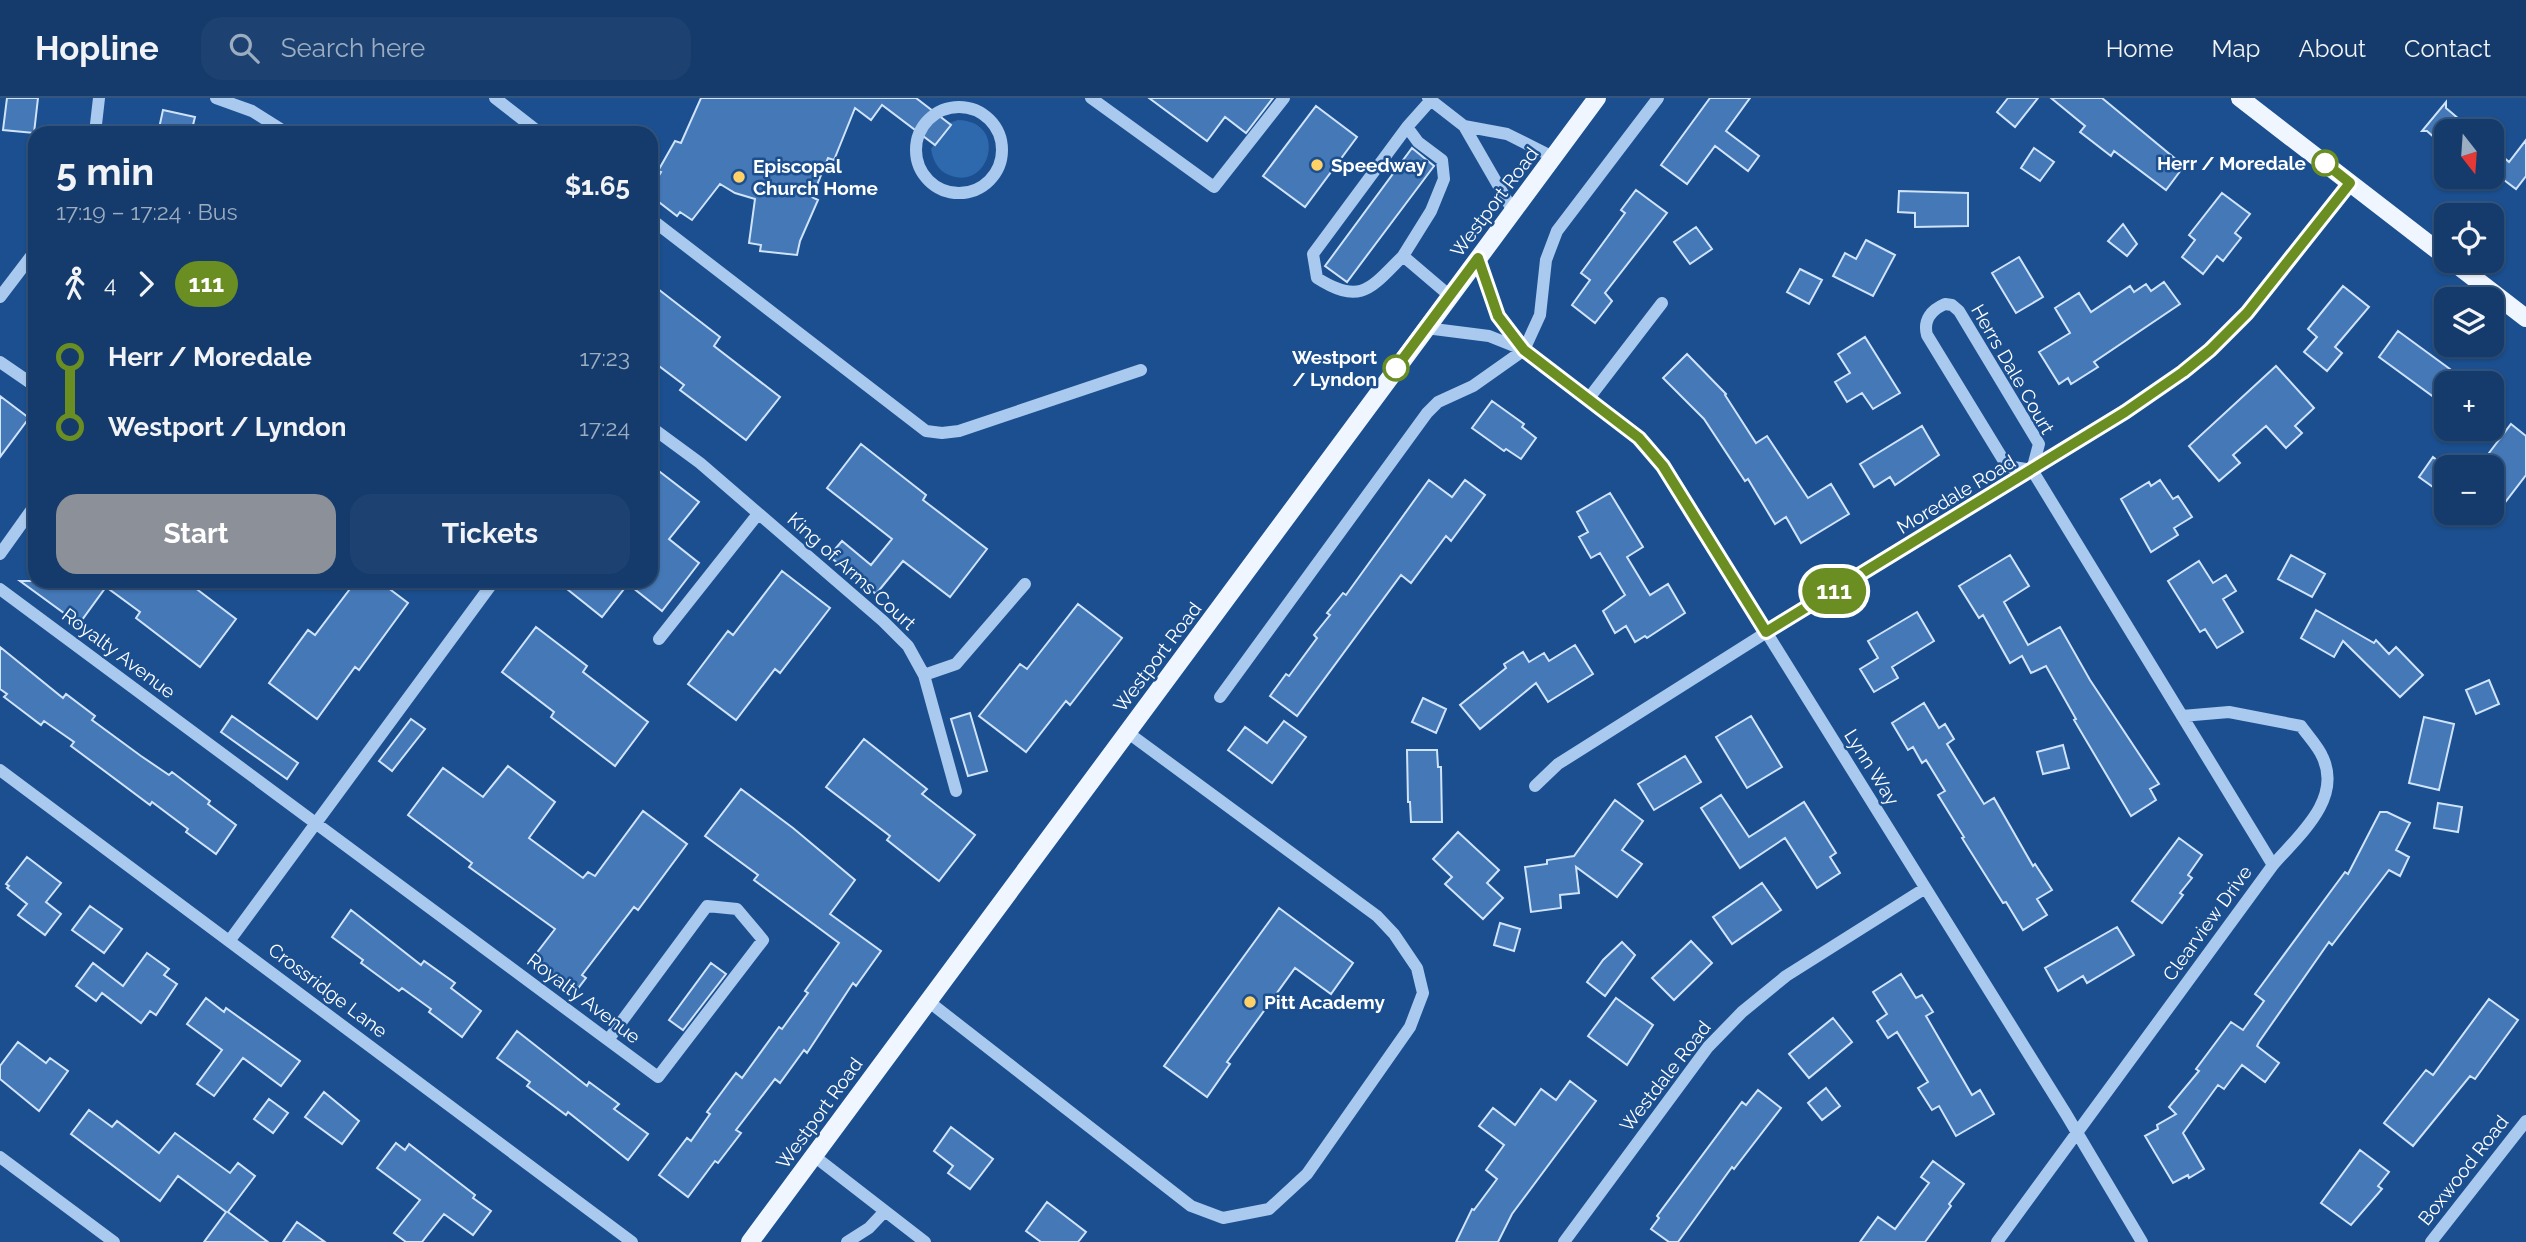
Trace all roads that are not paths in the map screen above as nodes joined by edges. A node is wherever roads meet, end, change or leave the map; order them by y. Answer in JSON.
{"nodes":[{"id":1,"x":99,"y":98,"type":"edge"},
{"id":2,"x":216,"y":98,"type":"edge"},
{"id":3,"x":495,"y":98,"type":"edge"},
{"id":4,"x":1091,"y":98,"type":"edge"},
{"id":5,"x":1284,"y":98,"type":"edge"},
{"id":6,"x":1597,"y":98,"type":"edge"},
{"id":7,"x":1658,"y":98,"type":"edge"},
{"id":8,"x":2240,"y":98,"type":"edge"},
{"id":9,"x":1429,"y":99,"type":"edge"},
{"id":10,"x":970,"y":103,"type":"edge"},
{"id":11,"x":96,"y":126,"type":"edge"},
{"id":12,"x":276,"y":126,"type":"edge"},
{"id":13,"x":531,"y":126,"type":"edge"},
{"id":14,"x":1464,"y":126,"type":"junction"},
{"id":15,"x":1407,"y":127,"type":"junction"},
{"id":16,"x":1553,"y":157,"type":"junction"},
{"id":17,"x":2350,"y":183,"type":"junction"},
{"id":18,"x":1513,"y":211,"type":"junction"},
{"id":19,"x":658,"y":224,"type":"edge"},
{"id":20,"x":2434,"y":248,"type":"edge"},
{"id":21,"x":1403,"y":256,"type":"junction"},
{"id":22,"x":1478,"y":258,"type":"junction"},
{"id":23,"x":28,"y":260,"type":"edge"},
{"id":24,"x":2468,"y":273,"type":"edge"},
{"id":25,"x":0,"y":296,"type":"edge"},
{"id":26,"x":1450,"y":296,"type":"junction"},
{"id":27,"x":1662,"y":303,"type":"dead end"},
{"id":28,"x":2526,"y":318,"type":"edge"},
{"id":29,"x":1426,"y":328,"type":"junction"},
{"id":30,"x":1524,"y":350,"type":"junction"},
{"id":31,"x":0,"y":362,"type":"edge"},
{"id":32,"x":1141,"y":370,"type":"dead end"},
{"id":33,"x":28,"y":381,"type":"edge"},
{"id":34,"x":1589,"y":398,"type":"junction"},
{"id":35,"x":658,"y":432,"type":"edge"},
{"id":36,"x":2032,"y":470,"type":"junction"},
{"id":37,"x":758,"y":513,"type":"junction"},
{"id":38,"x":28,"y":515,"type":"edge"},
{"id":39,"x":0,"y":554,"type":"edge"},
{"id":40,"x":1026,"y":584,"type":"dead end"},
{"id":41,"x":489,"y":588,"type":"edge"},
{"id":42,"x":0,"y":589,"type":"edge"},
{"id":43,"x":1766,"y":632,"type":"junction"},
{"id":44,"x":659,"y":639,"type":"dead end"},
{"id":45,"x":924,"y":675,"type":"junction"},
{"id":46,"x":1220,"y":697,"type":"dead end"},
{"id":47,"x":2182,"y":716,"type":"junction"},
{"id":48,"x":1127,"y":732,"type":"junction"},
{"id":49,"x":0,"y":770,"type":"edge"},
{"id":50,"x":1535,"y":786,"type":"dead end"},
{"id":51,"x":956,"y":791,"type":"dead end"},
{"id":52,"x":316,"y":823,"type":"junction"},
{"id":53,"x":2273,"y":865,"type":"junction"},
{"id":54,"x":1924,"y":889,"type":"junction"},
{"id":55,"x":230,"y":940,"type":"junction"},
{"id":56,"x":928,"y":1001,"type":"junction"},
{"id":57,"x":608,"y":1040,"type":"junction"},
{"id":58,"x":2526,"y":1121,"type":"edge"},
{"id":59,"x":2076,"y":1134,"type":"junction"},
{"id":60,"x":814,"y":1156,"type":"junction"},
{"id":61,"x":0,"y":1157,"type":"edge"},
{"id":62,"x":885,"y":1211,"type":"junction"},
{"id":63,"x":114,"y":1242,"type":"edge"},
{"id":64,"x":632,"y":1242,"type":"edge"},
{"id":65,"x":750,"y":1242,"type":"edge"},
{"id":66,"x":847,"y":1242,"type":"edge"},
{"id":67,"x":925,"y":1242,"type":"edge"},
{"id":68,"x":1564,"y":1242,"type":"edge"},
{"id":69,"x":1997,"y":1242,"type":"edge"},
{"id":70,"x":2142,"y":1242,"type":"edge"},
{"id":71,"x":2431,"y":1242,"type":"edge"}],
"edges":[{"from":1,"to":11,"type":"street"},
{"from":2,"to":12,"type":"street"},
{"from":3,"to":13,"type":"street"},
{"from":4,"to":5,"type":"street"},
{"from":6,"to":16,"type":"main road","name":"Westport Road"},
{"from":7,"to":30,"type":"street"},
{"from":8,"to":17,"type":"main road"},
{"from":9,"to":14,"type":"street"},
{"from":9,"to":15,"type":"street"},
{"from":10,"to":10,"type":"street"},
{"from":14,"to":16,"type":"street"},
{"from":14,"to":18,"type":"street"},
{"from":15,"to":21,"type":"street"},
{"from":15,"to":21,"type":"street"},
{"from":16,"to":18,"type":"main road","name":"Westport Road"},
{"from":17,"to":20,"type":"main road"},
{"from":17,"to":36,"type":"street","name":"Moredale Road"},
{"from":18,"to":22,"type":"main road","name":"Westport Road"},
{"from":19,"to":32,"type":"street"},
{"from":21,"to":26,"type":"street"},
{"from":22,"to":26,"type":"main road","name":"Westport Road"},
{"from":22,"to":30,"type":"street","name":"Lynn Way"},
{"from":23,"to":25,"type":"street"},
{"from":24,"to":28,"type":"main road"},
{"from":26,"to":29,"type":"main road","name":"Westport Road"},
{"from":27,"to":34,"type":"street"},
{"from":29,"to":30,"type":"street","name":"Lynn Way"},
{"from":29,"to":48,"type":"main road","name":"Westport Road"},
{"from":30,"to":34,"type":"street","name":"Lynn Way"},
{"from":30,"to":46,"type":"street"},
{"from":31,"to":33,"type":"street"},
{"from":34,"to":43,"type":"street","name":"Lynn Way"},
{"from":35,"to":37,"type":"street","name":"King of Arms Court"},
{"from":36,"to":36,"type":"street","name":"Herrs Dale Court"},
{"from":36,"to":43,"type":"street","name":"Moredale Road"},
{"from":36,"to":47,"type":"street","name":"Clearview Drive"},
{"from":37,"to":44,"type":"street"},
{"from":37,"to":45,"type":"street","name":"King of Arms Court"},
{"from":38,"to":39,"type":"street"},
{"from":40,"to":45,"type":"street"},
{"from":41,"to":52,"type":"street"},
{"from":42,"to":52,"type":"street","name":"Royalty Avenue"},
{"from":43,"to":50,"type":"street","name":"Moredale Road"},
{"from":43,"to":54,"type":"street","name":"Lynn Way"},
{"from":45,"to":51,"type":"street","name":"King of Arms Court"},
{"from":47,"to":53,"type":"street","name":"Clearview Drive"},
{"from":47,"to":53,"type":"street"},
{"from":48,"to":56,"type":"main road","name":"Westport Road"},
{"from":48,"to":56,"type":"street"},
{"from":49,"to":55,"type":"street","name":"Crossridge Lane"},
{"from":52,"to":55,"type":"street"},
{"from":52,"to":57,"type":"street","name":"Royalty Avenue"},
{"from":53,"to":59,"type":"street","name":"Clearview Drive"},
{"from":54,"to":59,"type":"street","name":"Lynn Way"},
{"from":54,"to":68,"type":"street","name":"Westdale Road"},
{"from":55,"to":64,"type":"street","name":"Crossridge Lane"},
{"from":56,"to":60,"type":"main road","name":"Westport Road"},
{"from":57,"to":57,"type":"street","name":"Royalty Avenue"},
{"from":58,"to":71,"type":"street","name":"Boxwood Road"},
{"from":59,"to":69,"type":"street","name":"Clearview Drive"},
{"from":59,"to":70,"type":"street","name":"Lynn Way"},
{"from":60,"to":62,"type":"street"},
{"from":60,"to":65,"type":"main road","name":"Westport Road"},
{"from":61,"to":63,"type":"street"},
{"from":62,"to":66,"type":"street"},
{"from":62,"to":67,"type":"street"}]}
